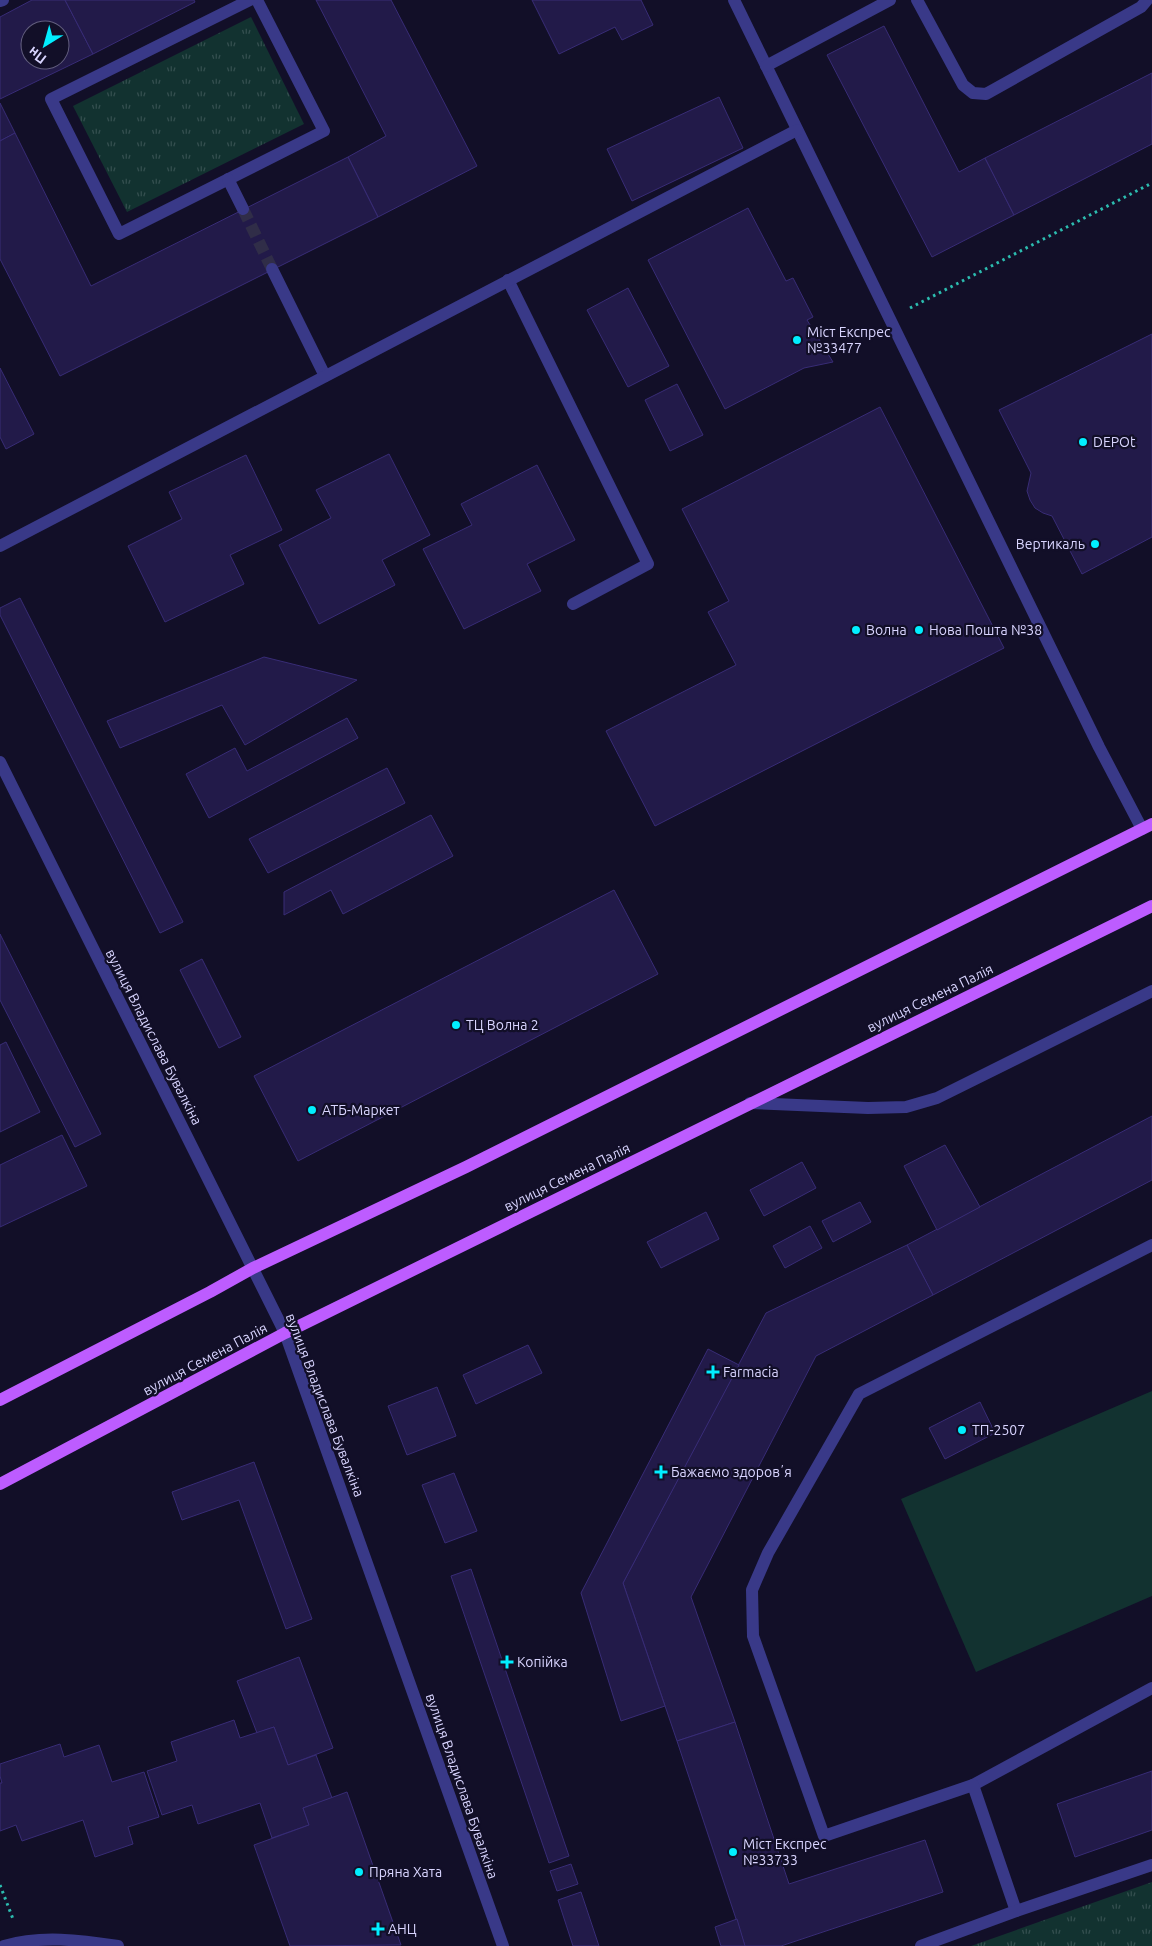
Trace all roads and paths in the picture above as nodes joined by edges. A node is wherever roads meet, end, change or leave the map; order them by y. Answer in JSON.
{"nodes":[{"id":1,"x":250,"y":0,"type":"edge"},
{"id":2,"x":257,"y":0,"type":"edge"},
{"id":3,"x":734,"y":0,"type":"edge"},
{"id":4,"x":890,"y":0,"type":"edge"},
{"id":5,"x":917,"y":0,"type":"edge"},
{"id":6,"x":1147,"y":0,"type":"edge"},
{"id":7,"x":766,"y":66,"type":"junction"},
{"id":8,"x":797,"y":130,"type":"junction"},
{"id":9,"x":228,"y":179,"type":"junction"},
{"id":10,"x":1152,"y":183,"type":"edge"},
{"id":11,"x":243,"y":209,"type":"tunnel mouth"},
{"id":12,"x":272,"y":269,"type":"tunnel mouth"},
{"id":13,"x":508,"y":280,"type":"junction"},
{"id":14,"x":890,"y":319,"type":"junction"},
{"id":15,"x":325,"y":376,"type":"junction"},
{"id":16,"x":0,"y":546,"type":"edge"},
{"id":17,"x":573,"y":604,"type":"dead end"},
{"id":18,"x":0,"y":762,"type":"edge"},
{"id":19,"x":1147,"y":826,"type":"edge"},
{"id":20,"x":1152,"y":906,"type":"edge"},
{"id":21,"x":1152,"y":991,"type":"edge"},
{"id":22,"x":750,"y":1103,"type":"junction"},
{"id":23,"x":1152,"y":1245,"type":"edge"},
{"id":24,"x":253,"y":1268,"type":"junction"},
{"id":25,"x":285,"y":1333,"type":"junction"},
{"id":26,"x":0,"y":1400,"type":"edge"},
{"id":27,"x":0,"y":1484,"type":"edge"},
{"id":28,"x":1152,"y":1688,"type":"edge"},
{"id":29,"x":973,"y":1786,"type":"junction"},
{"id":30,"x":1152,"y":1864,"type":"edge"},
{"id":31,"x":0,"y":1885,"type":"edge"},
{"id":32,"x":1016,"y":1911,"type":"junction"},
{"id":33,"x":21,"y":1941,"type":"junction"},
{"id":34,"x":4,"y":1946,"type":"edge"},
{"id":35,"x":118,"y":1946,"type":"edge"},
{"id":36,"x":503,"y":1946,"type":"edge"},
{"id":37,"x":921,"y":1946,"type":"edge"}],
"edges":[{"from":1,"to":9,"type":"street"},
{"from":2,"to":9,"type":"street"},
{"from":3,"to":7,"type":"street"},
{"from":4,"to":7,"type":"street"},
{"from":5,"to":6,"type":"street"},
{"from":7,"to":8,"type":"street"},
{"from":8,"to":13,"type":"street"},
{"from":8,"to":14,"type":"street"},
{"from":9,"to":11,"type":"street"},
{"from":10,"to":14,"type":"path"},
{"from":12,"to":15,"type":"street"},
{"from":13,"to":15,"type":"street"},
{"from":13,"to":17,"type":"street"},
{"from":14,"to":19,"type":"street"},
{"from":15,"to":16,"type":"street"},
{"from":18,"to":24,"type":"street","name":"вулиця Владислава Бувалкіна"},
{"from":19,"to":24,"type":"main road"},
{"from":20,"to":22,"type":"main road","name":"вулиця Семена Палія"},
{"from":21,"to":22,"type":"street"},
{"from":22,"to":25,"type":"main road","name":"вулиця Семена Палія"},
{"from":23,"to":29,"type":"street"},
{"from":24,"to":25,"type":"street","name":"вулиця Владислава Бувалкіна"},
{"from":24,"to":26,"type":"main road"},
{"from":25,"to":27,"type":"main road","name":"вулиця Семена Палія"},
{"from":25,"to":36,"type":"street","name":"вулиця Владислава Бувалкіна"},
{"from":28,"to":29,"type":"street"},
{"from":29,"to":32,"type":"street"},
{"from":30,"to":32,"type":"street"},
{"from":31,"to":33,"type":"path"},
{"from":32,"to":37,"type":"street"},
{"from":33,"to":34,"type":"street"},
{"from":33,"to":35,"type":"street"}]}
